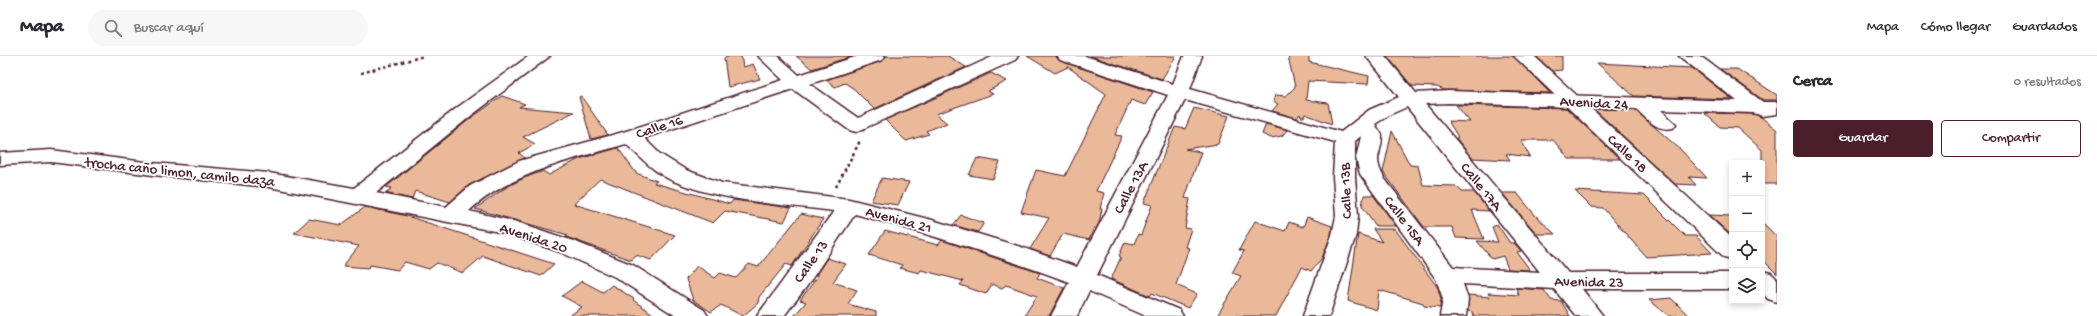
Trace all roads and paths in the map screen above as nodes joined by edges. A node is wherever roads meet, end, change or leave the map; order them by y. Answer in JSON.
{"nodes":[{"id":1,"x":424,"y":56,"type":"edge"},
{"id":2,"x":541,"y":56,"type":"edge"},
{"id":3,"x":767,"y":56,"type":"edge"},
{"id":4,"x":876,"y":56,"type":"edge"},
{"id":5,"x":1009,"y":56,"type":"edge"},
{"id":6,"x":1066,"y":56,"type":"edge"},
{"id":7,"x":1193,"y":56,"type":"edge"},
{"id":8,"x":1375,"y":56,"type":"edge"},
{"id":9,"x":1523,"y":56,"type":"edge"},
{"id":10,"x":1688,"y":56,"type":"edge"},
{"id":11,"x":361,"y":73,"type":"dead end"},
{"id":12,"x":796,"y":82,"type":"junction"},
{"id":13,"x":1179,"y":92,"type":"junction"},
{"id":14,"x":1412,"y":100,"type":"junction"},
{"id":15,"x":1572,"y":101,"type":"junction"},
{"id":16,"x":1643,"y":105,"type":"junction"},
{"id":17,"x":1768,"y":108,"type":"edge"},
{"id":18,"x":1777,"y":121,"type":"edge"},
{"id":19,"x":1363,"y":123,"type":"junction"},
{"id":20,"x":1666,"y":124,"type":"dead end"},
{"id":21,"x":856,"y":126,"type":"junction"},
{"id":22,"x":630,"y":136,"type":"junction"},
{"id":23,"x":1345,"y":139,"type":"junction"},
{"id":24,"x":0,"y":159,"type":"edge"},
{"id":25,"x":358,"y":196,"type":"junction"},
{"id":26,"x":838,"y":204,"type":"junction"},
{"id":27,"x":451,"y":215,"type":"junction"},
{"id":28,"x":1729,"y":248,"type":"edge"},
{"id":29,"x":1446,"y":274,"type":"junction"},
{"id":30,"x":1082,"y":278,"type":"junction"},
{"id":31,"x":1560,"y":281,"type":"junction"},
{"id":32,"x":1729,"y":281,"type":"edge"},
{"id":33,"x":695,"y":316,"type":"edge"},
{"id":34,"x":770,"y":316,"type":"edge"},
{"id":35,"x":1064,"y":316,"type":"edge"},
{"id":36,"x":1170,"y":316,"type":"edge"},
{"id":37,"x":1316,"y":316,"type":"edge"},
{"id":38,"x":1453,"y":316,"type":"edge"},
{"id":39,"x":1590,"y":316,"type":"edge"}],
"edges":[{"from":1,"to":11,"type":"path"},
{"from":2,"to":25,"type":"street"},
{"from":3,"to":12,"type":"street"},
{"from":4,"to":12,"type":"street","name":"Calle 16"},
{"from":5,"to":21,"type":"street"},
{"from":6,"to":13,"type":"street"},
{"from":7,"to":13,"type":"street","name":"Calle 13A"},
{"from":8,"to":14,"type":"street","name":"Calle 17A"},
{"from":9,"to":15,"type":"street","name":"Calle 18"},
{"from":10,"to":17,"type":"street"},
{"from":12,"to":21,"type":"street"},
{"from":12,"to":22,"type":"street","name":"Calle 16"},
{"from":13,"to":23,"type":"street"},
{"from":13,"to":30,"type":"street","name":"Calle 13A"},
{"from":14,"to":15,"type":"street","name":"Avenida 24"},
{"from":14,"to":19,"type":"street"},
{"from":14,"to":31,"type":"street","name":"Calle 17A"},
{"from":15,"to":16,"type":"street","name":"Avenida 24"},
{"from":15,"to":28,"type":"street","name":"Calle 18"},
{"from":16,"to":17,"type":"street","name":"Avenida 24"},
{"from":16,"to":20,"type":"street"},
{"from":17,"to":18,"type":"street"},
{"from":19,"to":23,"type":"street"},
{"from":19,"to":29,"type":"street","name":"Calle 15A"},
{"from":21,"to":26,"type":"path"},
{"from":22,"to":26,"type":"street","name":"Avenida 21"},
{"from":22,"to":27,"type":"street","name":"Calle 16"},
{"from":23,"to":37,"type":"street","name":"Calle 13B"},
{"from":24,"to":25,"type":"street","name":"trocha caño limon, camilo daza"},
{"from":25,"to":27,"type":"street","name":"Avenida 20"},
{"from":26,"to":30,"type":"street","name":"Avenida 21"},
{"from":26,"to":34,"type":"street","name":"Calle 13"},
{"from":27,"to":33,"type":"street","name":"Avenida 20"},
{"from":29,"to":31,"type":"street","name":"Avenida 23"},
{"from":29,"to":38,"type":"street","name":"Calle 15A"},
{"from":30,"to":35,"type":"street","name":"Calle 13A"},
{"from":30,"to":36,"type":"street","name":"Avenida 21"},
{"from":31,"to":32,"type":"street","name":"Avenida 23"},
{"from":31,"to":39,"type":"street","name":"Calle 17A"}]}
